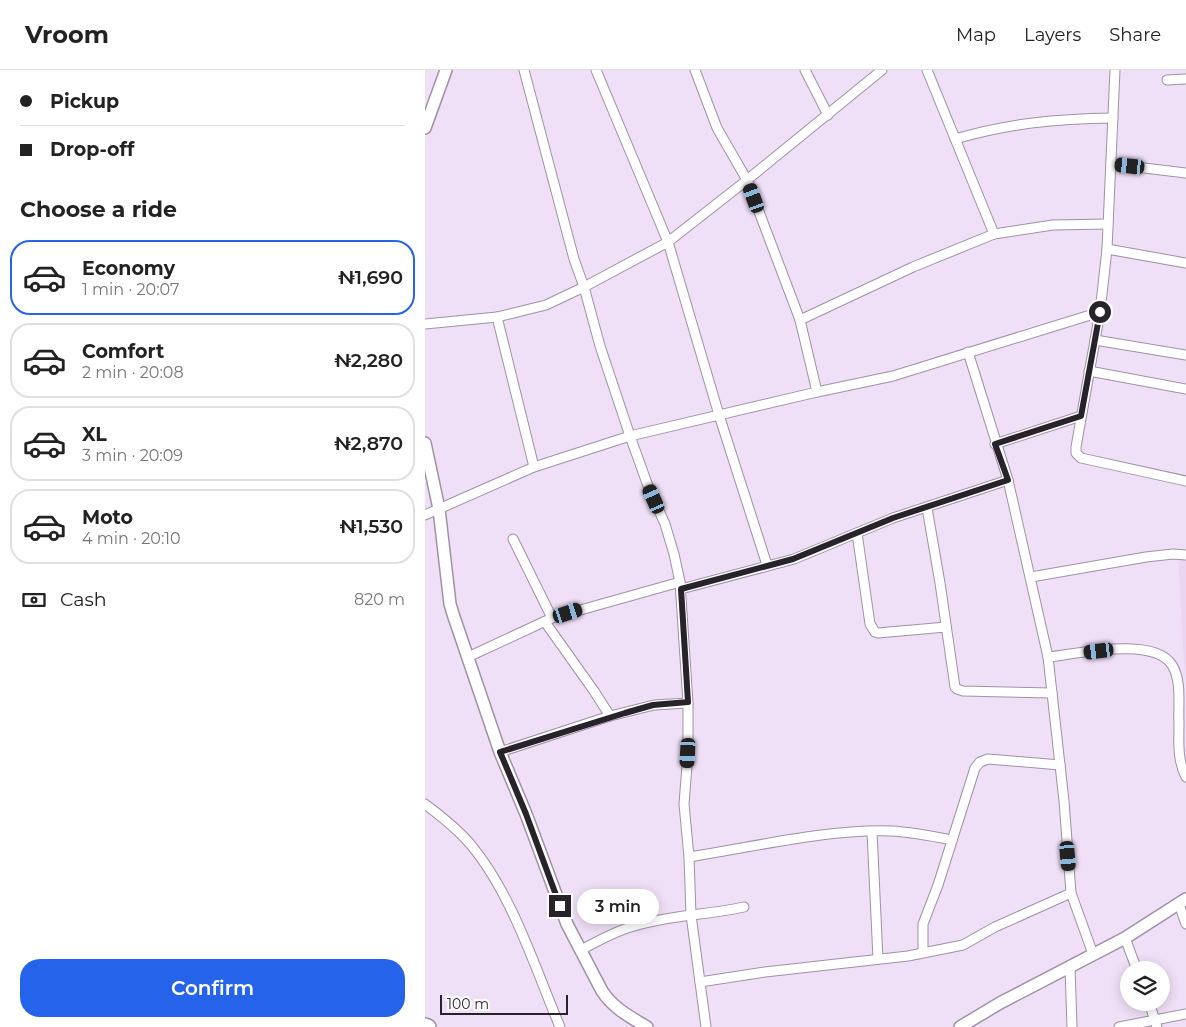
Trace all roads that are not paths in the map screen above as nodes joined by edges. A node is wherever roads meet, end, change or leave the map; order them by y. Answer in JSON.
{"nodes":[{"id":1,"x":446,"y":70,"type":"edge"},
{"id":2,"x":524,"y":70,"type":"edge"},
{"id":3,"x":596,"y":70,"type":"edge"},
{"id":4,"x":695,"y":70,"type":"edge"},
{"id":5,"x":805,"y":70,"type":"edge"},
{"id":6,"x":882,"y":70,"type":"edge"},
{"id":7,"x":927,"y":70,"type":"edge"},
{"id":8,"x":1115,"y":70,"type":"edge"},
{"id":9,"x":1186,"y":79,"type":"edge"},
{"id":10,"x":1167,"y":80,"type":"dead end"},
{"id":11,"x":828,"y":115,"type":"junction"},
{"id":12,"x":1113,"y":118,"type":"junction"},
{"id":13,"x":425,"y":128,"type":"edge"},
{"id":14,"x":955,"y":139,"type":"junction"},
{"id":15,"x":1111,"y":164,"type":"junction"},
{"id":16,"x":1186,"y":173,"type":"edge"},
{"id":17,"x":747,"y":180,"type":"junction"},
{"id":18,"x":1108,"y":224,"type":"junction"},
{"id":19,"x":994,"y":234,"type":"junction"},
{"id":20,"x":668,"y":242,"type":"junction"},
{"id":21,"x":1107,"y":249,"type":"junction"},
{"id":22,"x":1186,"y":263,"type":"edge"},
{"id":23,"x":585,"y":287,"type":"junction"},
{"id":24,"x":1100,"y":312,"type":"junction"},
{"id":25,"x":497,"y":317,"type":"junction"},
{"id":26,"x":800,"y":320,"type":"junction"},
{"id":27,"x":425,"y":324,"type":"edge"},
{"id":28,"x":1095,"y":340,"type":"junction"},
{"id":29,"x":968,"y":352,"type":"junction"},
{"id":30,"x":1186,"y":355,"type":"edge"},
{"id":31,"x":1089,"y":371,"type":"junction"},
{"id":32,"x":1186,"y":389,"type":"edge"},
{"id":33,"x":817,"y":392,"type":"junction"},
{"id":34,"x":719,"y":415,"type":"junction"},
{"id":35,"x":1081,"y":416,"type":"junction"},
{"id":36,"x":630,"y":436,"type":"junction"},
{"id":37,"x":425,"y":442,"type":"edge"},
{"id":38,"x":995,"y":444,"type":"junction"},
{"id":39,"x":534,"y":467,"type":"junction"},
{"id":40,"x":1008,"y":480,"type":"junction"},
{"id":41,"x":1186,"y":481,"type":"edge"},
{"id":42,"x":927,"y":508,"type":"junction"},
{"id":43,"x":439,"y":509,"type":"junction"},
{"id":44,"x":425,"y":516,"type":"edge"},
{"id":45,"x":857,"y":532,"type":"junction"},
{"id":46,"x":513,"y":539,"type":"dead end"},
{"id":47,"x":1186,"y":555,"type":"edge"},
{"id":48,"x":767,"y":565,"type":"junction"},
{"id":49,"x":1031,"y":577,"type":"junction"},
{"id":50,"x":680,"y":585,"type":"junction"},
{"id":51,"x":548,"y":620,"type":"junction"},
{"id":52,"x":946,"y":627,"type":"junction"},
{"id":53,"x":468,"y":657,"type":"junction"},
{"id":54,"x":1048,"y":657,"type":"junction"},
{"id":55,"x":1052,"y":693,"type":"junction"},
{"id":56,"x":688,"y":702,"type":"junction"},
{"id":57,"x":611,"y":716,"type":"junction"},
{"id":58,"x":500,"y":752,"type":"junction"},
{"id":59,"x":1060,"y":765,"type":"junction"},
{"id":60,"x":1186,"y":778,"type":"edge"},
{"id":61,"x":425,"y":804,"type":"edge"},
{"id":62,"x":872,"y":832,"type":"junction"},
{"id":63,"x":952,"y":840,"type":"junction"},
{"id":64,"x":689,"y":857,"type":"junction"},
{"id":65,"x":1071,"y":893,"type":"junction"},
{"id":66,"x":1182,"y":902,"type":"edge"},
{"id":67,"x":744,"y":907,"type":"dead end"},
{"id":68,"x":691,"y":915,"type":"junction"},
{"id":69,"x":1186,"y":924,"type":"edge"},
{"id":70,"x":1125,"y":938,"type":"junction"},
{"id":71,"x":581,"y":950,"type":"junction"},
{"id":72,"x":923,"y":952,"type":"junction"},
{"id":73,"x":1093,"y":954,"type":"junction"},
{"id":74,"x":878,"y":959,"type":"junction"},
{"id":75,"x":1134,"y":961,"type":"edge"},
{"id":76,"x":1070,"y":966,"type":"junction"},
{"id":77,"x":700,"y":982,"type":"junction"},
{"id":78,"x":1152,"y":1011,"type":"edge"},
{"id":79,"x":1186,"y":1014,"type":"edge"},
{"id":80,"x":1156,"y":1023,"type":"edge"},
{"id":81,"x":560,"y":1027,"type":"edge"},
{"id":82,"x":647,"y":1027,"type":"edge"},
{"id":83,"x":707,"y":1027,"type":"edge"},
{"id":84,"x":960,"y":1027,"type":"edge"},
{"id":85,"x":1071,"y":1027,"type":"edge"},
{"id":86,"x":1119,"y":1027,"type":"edge"}],
"edges":[{"from":1,"to":13,"type":"street"},
{"from":2,"to":23,"type":"street"},
{"from":3,"to":20,"type":"street"},
{"from":4,"to":17,"type":"street"},
{"from":5,"to":11,"type":"street"},
{"from":6,"to":11,"type":"street"},
{"from":7,"to":14,"type":"street"},
{"from":8,"to":12,"type":"street"},
{"from":9,"to":10,"type":"street"},
{"from":11,"to":17,"type":"street"},
{"from":12,"to":14,"type":"street"},
{"from":12,"to":15,"type":"street"},
{"from":14,"to":19,"type":"street"},
{"from":15,"to":16,"type":"street"},
{"from":15,"to":18,"type":"street"},
{"from":17,"to":20,"type":"street"},
{"from":17,"to":26,"type":"street"},
{"from":18,"to":19,"type":"street"},
{"from":18,"to":21,"type":"street"},
{"from":19,"to":26,"type":"street"},
{"from":20,"to":23,"type":"street"},
{"from":20,"to":34,"type":"street"},
{"from":21,"to":22,"type":"street"},
{"from":21,"to":24,"type":"street"},
{"from":23,"to":25,"type":"street"},
{"from":23,"to":36,"type":"street"},
{"from":24,"to":28,"type":"street"},
{"from":24,"to":29,"type":"street"},
{"from":25,"to":27,"type":"street"},
{"from":25,"to":39,"type":"street"},
{"from":26,"to":33,"type":"street"},
{"from":28,"to":30,"type":"street"},
{"from":28,"to":31,"type":"street"},
{"from":29,"to":33,"type":"street"},
{"from":29,"to":38,"type":"street"},
{"from":31,"to":32,"type":"street"},
{"from":31,"to":35,"type":"street"},
{"from":33,"to":34,"type":"street"},
{"from":34,"to":36,"type":"street"},
{"from":34,"to":48,"type":"street"},
{"from":35,"to":38,"type":"street"},
{"from":35,"to":41,"type":"street"},
{"from":36,"to":39,"type":"street"},
{"from":36,"to":50,"type":"street"},
{"from":37,"to":43,"type":"street"},
{"from":38,"to":40,"type":"street"},
{"from":39,"to":43,"type":"street"},
{"from":40,"to":42,"type":"street"},
{"from":40,"to":49,"type":"street"},
{"from":42,"to":45,"type":"street"},
{"from":42,"to":52,"type":"street"},
{"from":43,"to":44,"type":"street"},
{"from":43,"to":53,"type":"street"},
{"from":45,"to":48,"type":"street"},
{"from":45,"to":52,"type":"street"},
{"from":46,"to":51,"type":"street"},
{"from":47,"to":49,"type":"street"},
{"from":48,"to":50,"type":"street"},
{"from":49,"to":54,"type":"street"},
{"from":50,"to":51,"type":"street"},
{"from":50,"to":56,"type":"street"},
{"from":51,"to":53,"type":"street"},
{"from":51,"to":57,"type":"street"},
{"from":52,"to":55,"type":"street"},
{"from":53,"to":58,"type":"street"},
{"from":54,"to":55,"type":"street"},
{"from":54,"to":60,"type":"street"},
{"from":55,"to":59,"type":"street"},
{"from":56,"to":57,"type":"street"},
{"from":56,"to":64,"type":"street"},
{"from":57,"to":58,"type":"street"},
{"from":58,"to":71,"type":"street"},
{"from":59,"to":63,"type":"street"},
{"from":59,"to":65,"type":"street"},
{"from":61,"to":81,"type":"street"},
{"from":62,"to":63,"type":"street"},
{"from":62,"to":64,"type":"street"},
{"from":62,"to":74,"type":"street"},
{"from":63,"to":72,"type":"street"},
{"from":64,"to":68,"type":"street"},
{"from":65,"to":72,"type":"street"},
{"from":65,"to":73,"type":"street"},
{"from":66,"to":69,"type":"street"},
{"from":66,"to":70,"type":"street"},
{"from":67,"to":68,"type":"street"},
{"from":68,"to":71,"type":"street"},
{"from":68,"to":77,"type":"street"},
{"from":70,"to":73,"type":"street"},
{"from":70,"to":75,"type":"street"},
{"from":71,"to":82,"type":"street"},
{"from":72,"to":74,"type":"street"},
{"from":73,"to":76,"type":"street"},
{"from":74,"to":77,"type":"street"},
{"from":76,"to":84,"type":"street"},
{"from":76,"to":85,"type":"street"},
{"from":77,"to":83,"type":"street"},
{"from":78,"to":80,"type":"street"},
{"from":79,"to":80,"type":"street"},
{"from":80,"to":86,"type":"street"}]}
